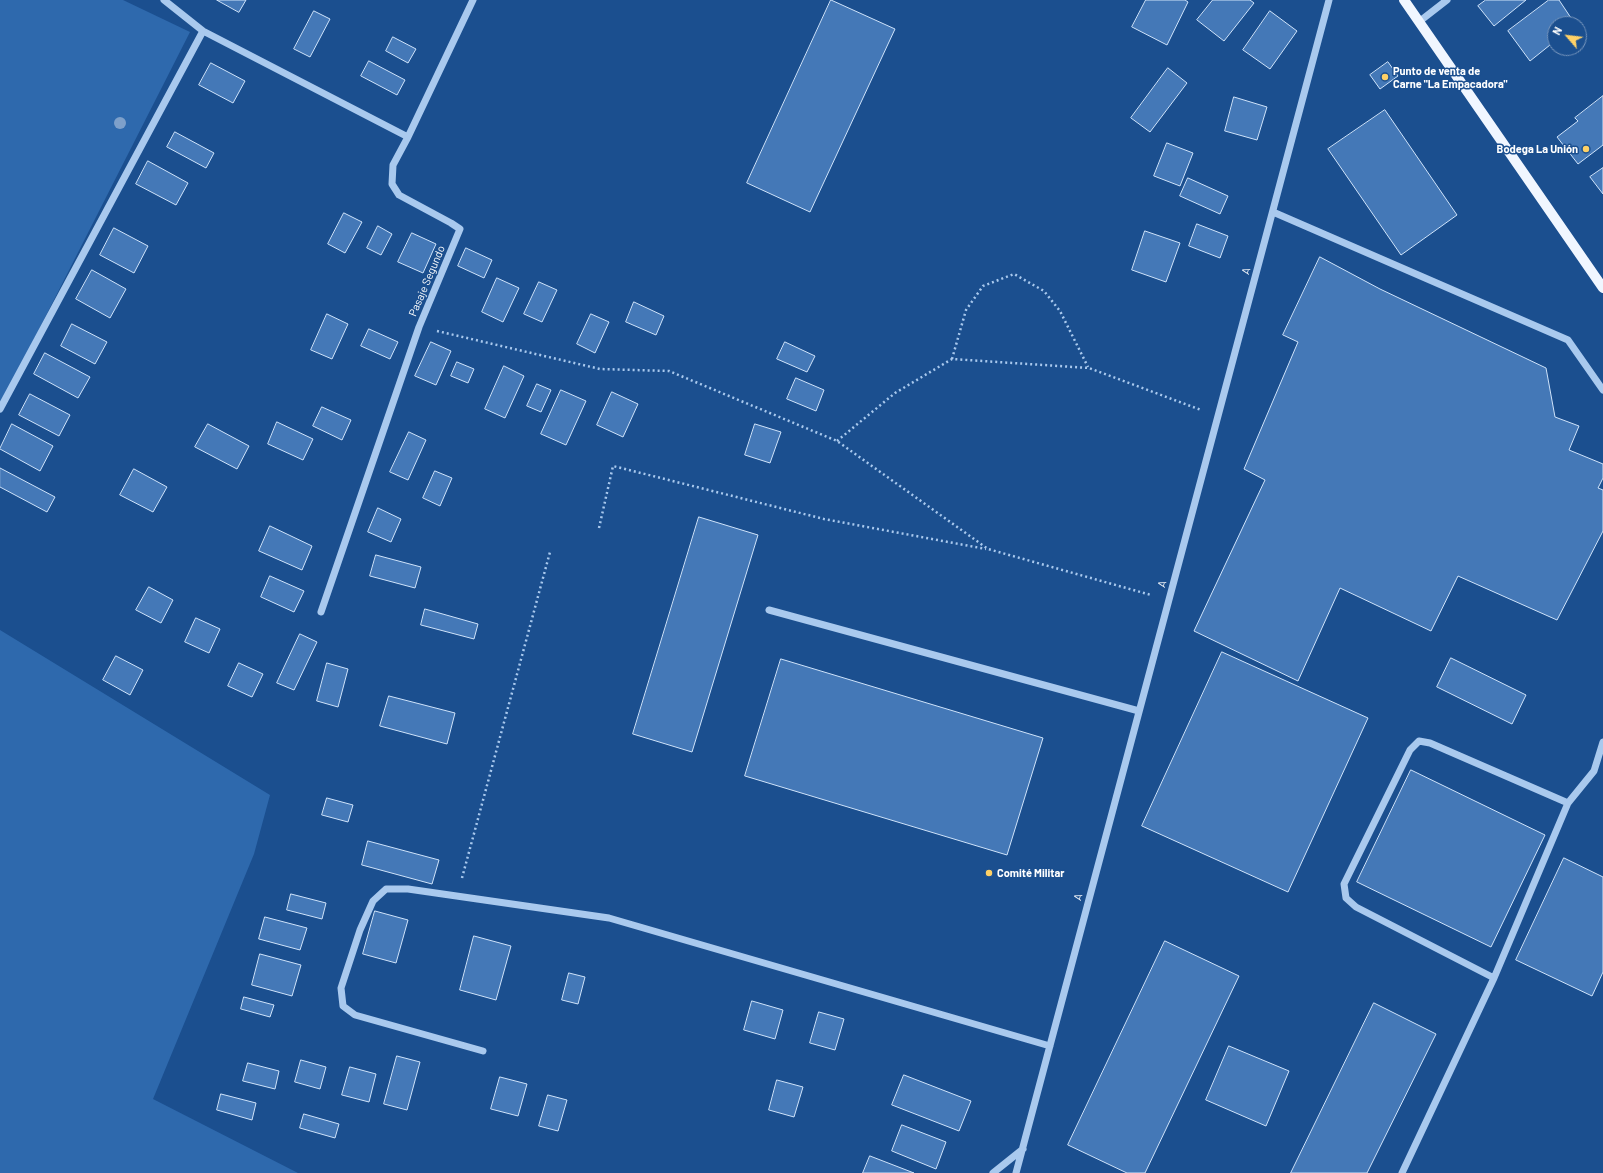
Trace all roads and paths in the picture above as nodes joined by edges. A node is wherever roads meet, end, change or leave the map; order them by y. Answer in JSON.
{"nodes":[{"id":1,"x":164,"y":0,"type":"edge"},
{"id":2,"x":473,"y":0,"type":"edge"},
{"id":3,"x":1329,"y":0,"type":"edge"},
{"id":4,"x":1404,"y":0,"type":"edge"},
{"id":5,"x":1447,"y":0,"type":"edge"},
{"id":6,"x":1420,"y":21,"type":"junction"},
{"id":7,"x":203,"y":31,"type":"junction"},
{"id":8,"x":408,"y":137,"type":"junction"},
{"id":9,"x":1273,"y":212,"type":"junction"},
{"id":10,"x":1603,"y":288,"type":"edge"},
{"id":11,"x":419,"y":327,"type":"junction"},
{"id":12,"x":952,"y":359,"type":"junction"},
{"id":13,"x":1088,"y":368,"type":"junction"},
{"id":14,"x":1603,"y":390,"type":"edge"},
{"id":15,"x":0,"y":409,"type":"edge"},
{"id":16,"x":1218,"y":416,"type":"junction"},
{"id":17,"x":836,"y":442,"type":"junction"},
{"id":18,"x":599,"y":528,"type":"dead end"},
{"id":19,"x":988,"y":549,"type":"junction"},
{"id":20,"x":550,"y":552,"type":"dead end"},
{"id":21,"x":1169,"y":600,"type":"junction"},
{"id":22,"x":769,"y":610,"type":"dead end"},
{"id":23,"x":321,"y":612,"type":"dead end"},
{"id":24,"x":1139,"y":711,"type":"junction"},
{"id":25,"x":1603,"y":742,"type":"edge"},
{"id":26,"x":1568,"y":803,"type":"junction"},
{"id":27,"x":458,"y":896,"type":"junction"},
{"id":28,"x":1494,"y":978,"type":"junction"},
{"id":29,"x":1050,"y":1046,"type":"junction"},
{"id":30,"x":483,"y":1051,"type":"dead end"},
{"id":31,"x":1022,"y":1149,"type":"junction"},
{"id":32,"x":992,"y":1173,"type":"edge"},
{"id":33,"x":1016,"y":1173,"type":"edge"},
{"id":34,"x":1402,"y":1173,"type":"edge"}],
"edges":[{"from":1,"to":7,"type":"street"},
{"from":2,"to":8,"type":"street","name":"Pasaje Segundo"},
{"from":3,"to":9,"type":"street","name":"A"},
{"from":4,"to":6,"type":"main road"},
{"from":5,"to":6,"type":"street"},
{"from":6,"to":10,"type":"main road"},
{"from":7,"to":8,"type":"street"},
{"from":7,"to":15,"type":"street"},
{"from":8,"to":11,"type":"street","name":"Pasaje Segundo"},
{"from":9,"to":14,"type":"street"},
{"from":9,"to":16,"type":"street","name":"A"},
{"from":11,"to":17,"type":"path"},
{"from":11,"to":23,"type":"street","name":"Pasaje Segundo"},
{"from":12,"to":13,"type":"path"},
{"from":12,"to":13,"type":"path"},
{"from":12,"to":17,"type":"path"},
{"from":13,"to":16,"type":"path"},
{"from":16,"to":21,"type":"street","name":"A"},
{"from":17,"to":19,"type":"path"},
{"from":18,"to":19,"type":"path"},
{"from":19,"to":21,"type":"path"},
{"from":20,"to":27,"type":"path"},
{"from":21,"to":24,"type":"street","name":"A"},
{"from":22,"to":24,"type":"street"},
{"from":24,"to":29,"type":"street","name":"A"},
{"from":25,"to":26,"type":"street"},
{"from":26,"to":28,"type":"street"},
{"from":26,"to":28,"type":"street"},
{"from":27,"to":29,"type":"street"},
{"from":27,"to":30,"type":"street"},
{"from":28,"to":34,"type":"street"},
{"from":29,"to":31,"type":"street","name":"A"},
{"from":31,"to":32,"type":"street"},
{"from":31,"to":33,"type":"street","name":"A"}]}
